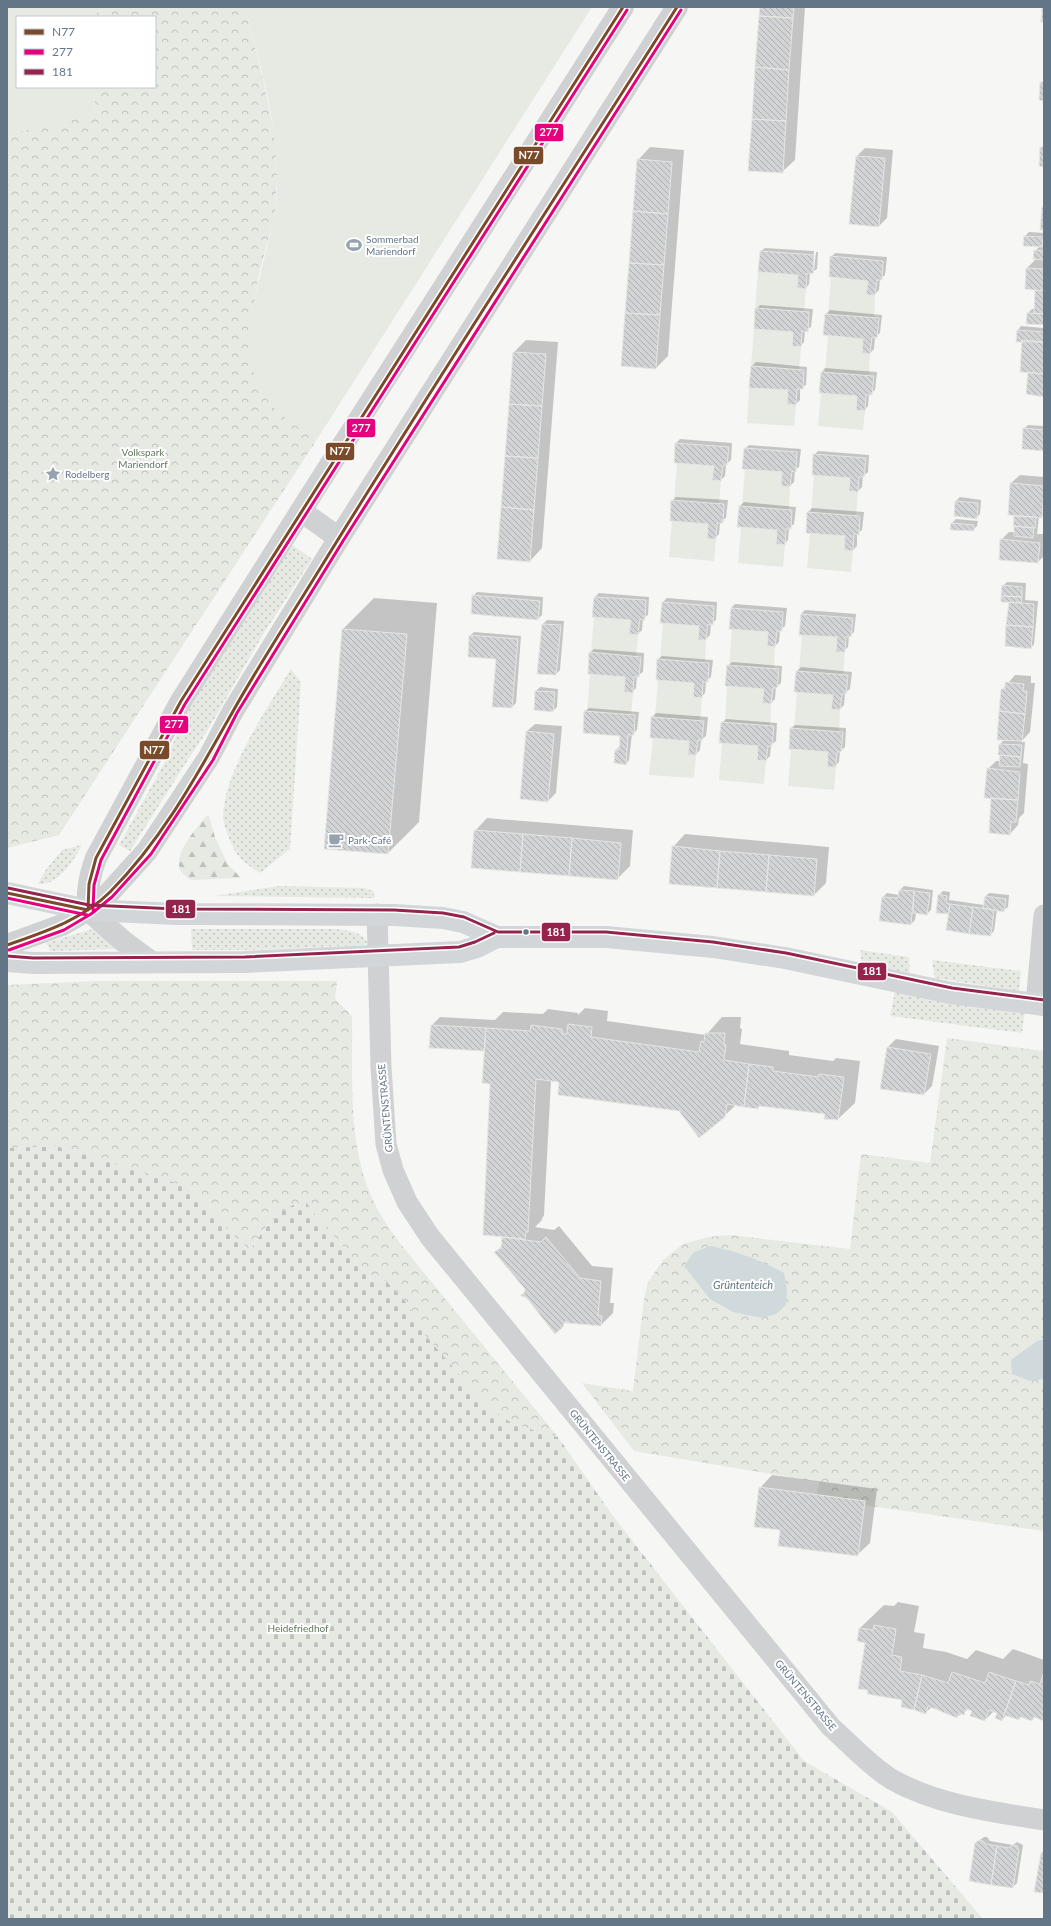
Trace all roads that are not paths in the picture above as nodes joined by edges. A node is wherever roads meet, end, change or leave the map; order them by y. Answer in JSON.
{"nodes":[{"id":1,"x":623,"y":7,"type":"edge"},
{"id":2,"x":677,"y":7,"type":"edge"},
{"id":3,"x":301,"y":510,"type":"junction"},
{"id":4,"x":339,"y":538,"type":"junction"},
{"id":5,"x":7,"y":893,"type":"edge"},
{"id":6,"x":88,"y":910,"type":"junction"},
{"id":7,"x":377,"y":914,"type":"junction"},
{"id":8,"x":1044,"y":915,"type":"edge"},
{"id":9,"x":498,"y":937,"type":"junction"},
{"id":10,"x":7,"y":945,"type":"edge"},
{"id":11,"x":378,"y":955,"type":"junction"},
{"id":12,"x":7,"y":961,"type":"edge"},
{"id":13,"x":150,"y":961,"type":"junction"},
{"id":14,"x":1040,"y":1005,"type":"edge"},
{"id":15,"x":1044,"y":1820,"type":"edge"}],
"edges":[{"from":1,"to":3,"type":"street"},
{"from":2,"to":4,"type":"street"},
{"from":3,"to":4,"type":"street"},
{"from":3,"to":6,"type":"street"},
{"from":4,"to":6,"type":"street"},
{"from":5,"to":6,"type":"main road"},
{"from":6,"to":7,"type":"main road"},
{"from":6,"to":10,"type":"street"},
{"from":6,"to":13,"type":"street"},
{"from":7,"to":9,"type":"main road"},
{"from":7,"to":11,"type":"street","name":"GRÜNTENSTRASSE"},
{"from":8,"to":14,"type":"street"},
{"from":9,"to":11,"type":"main road"},
{"from":9,"to":14,"type":"main road"},
{"from":11,"to":13,"type":"main road"},
{"from":11,"to":15,"type":"street","name":"GRÜNTENSTRASSE"},
{"from":12,"to":13,"type":"main road"}]}
